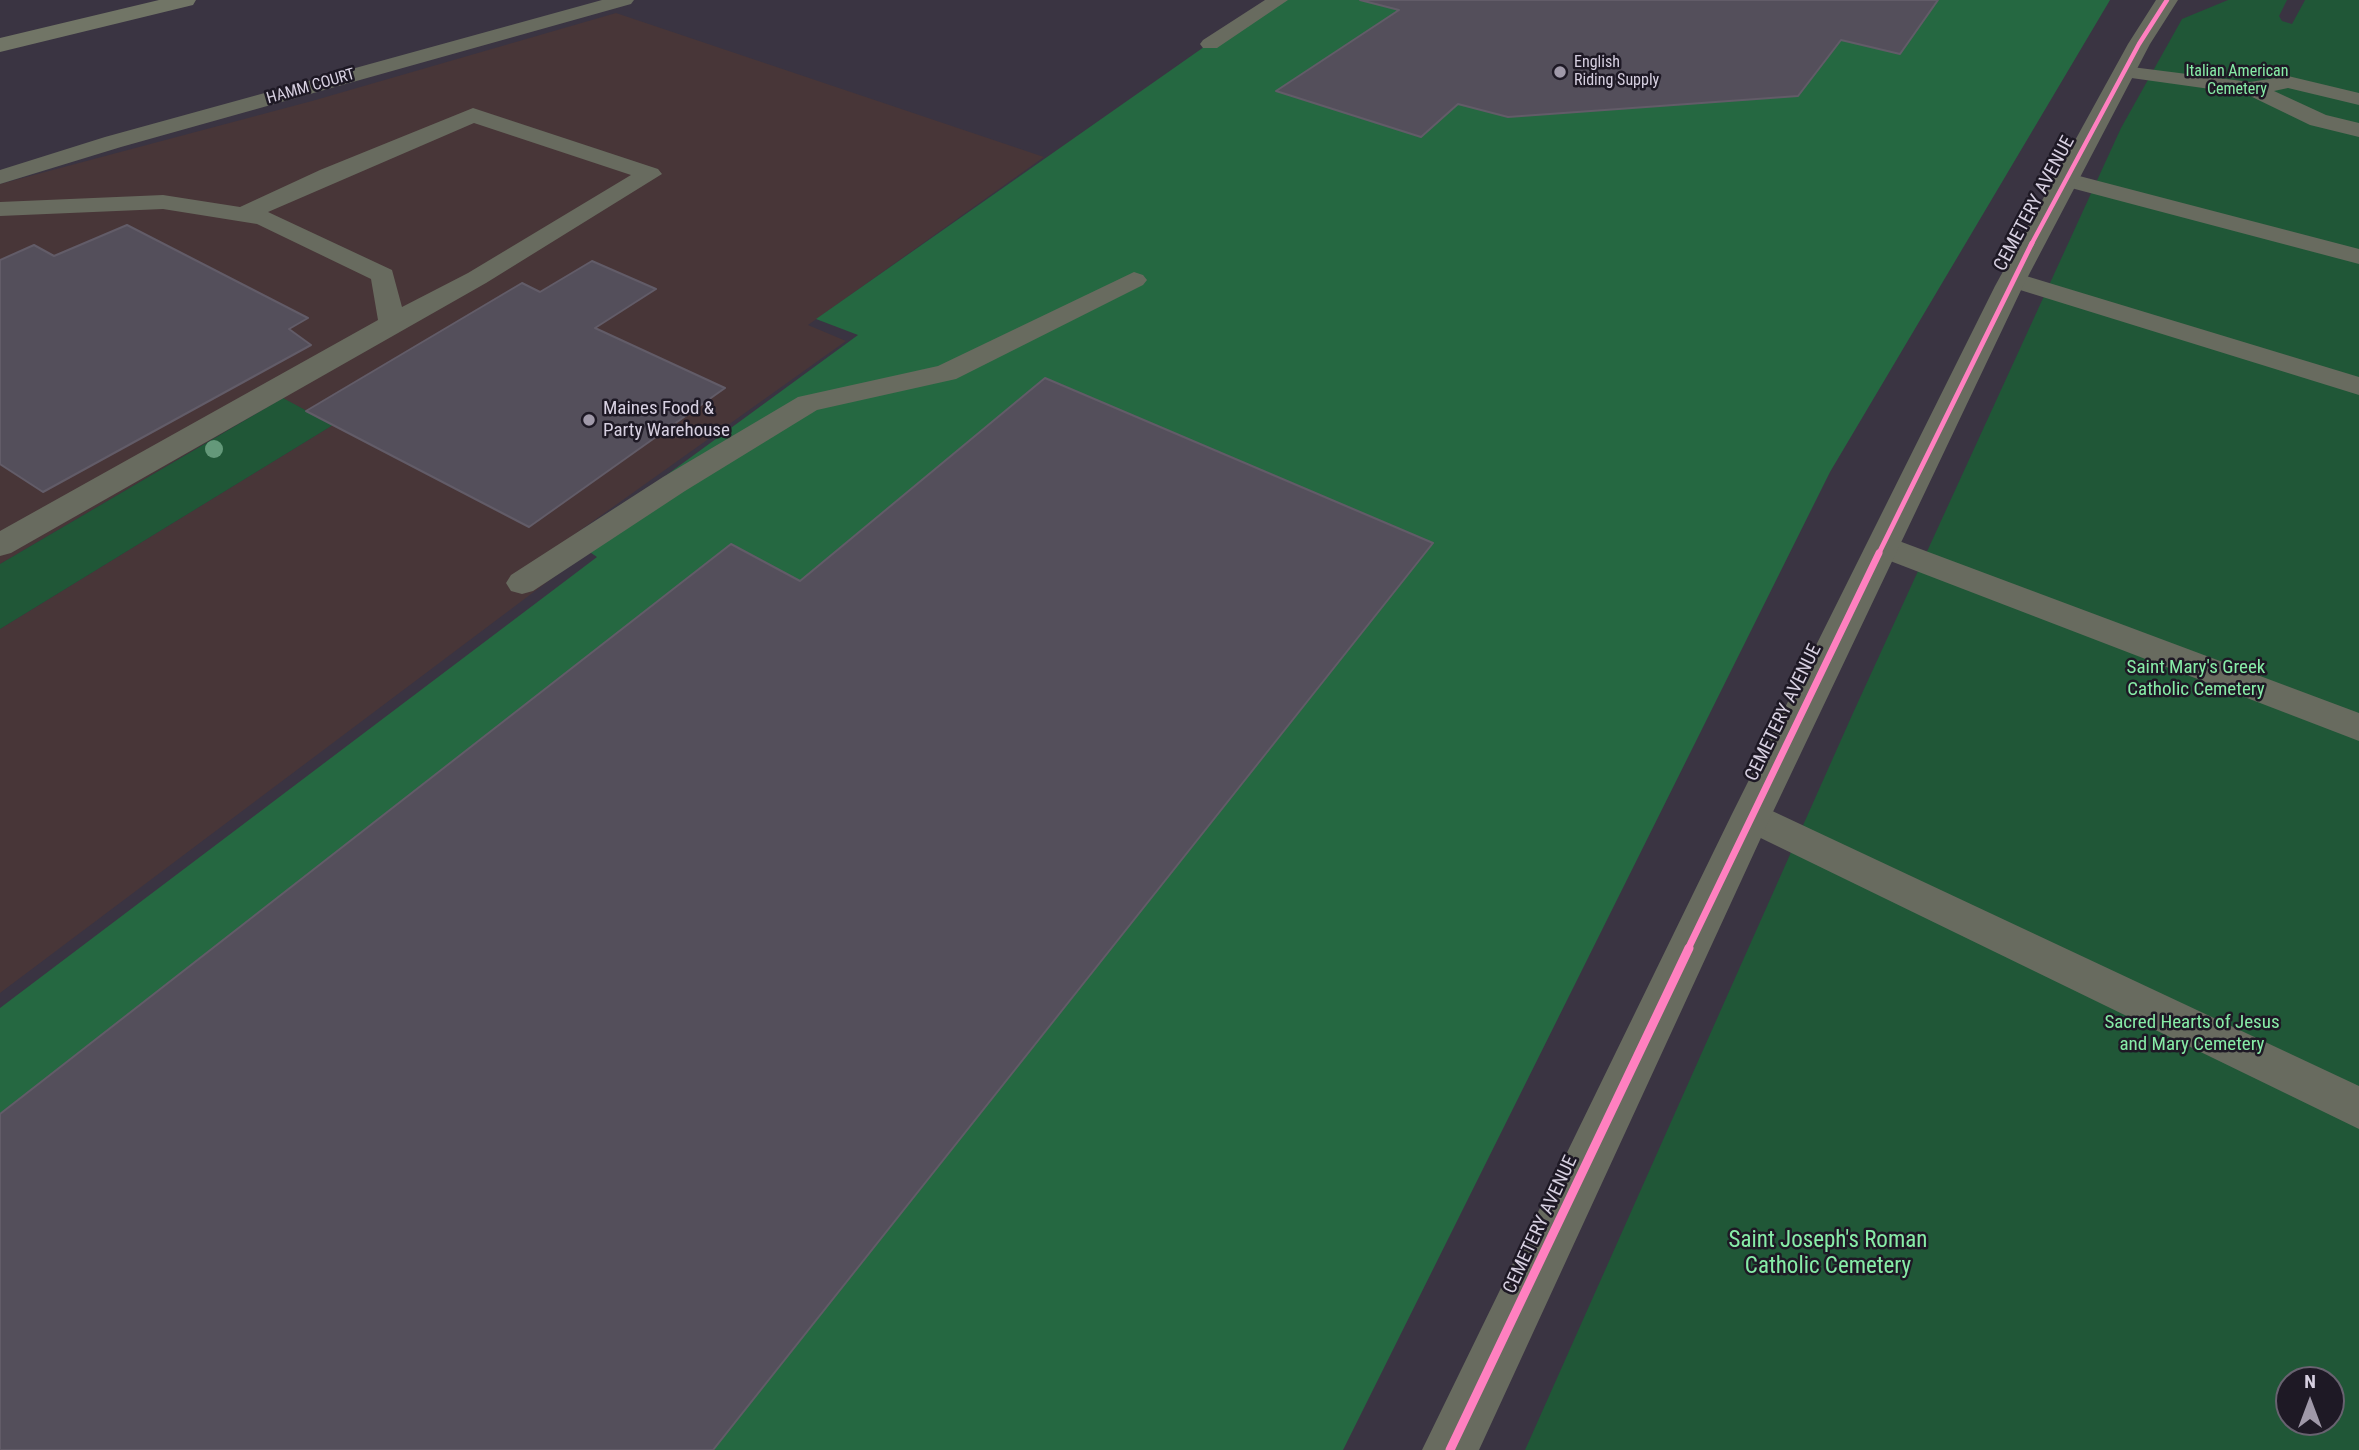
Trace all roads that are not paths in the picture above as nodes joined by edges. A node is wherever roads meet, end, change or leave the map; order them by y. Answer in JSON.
{"nodes":[{"id":1,"x":186,"y":0,"type":"edge"},
{"id":2,"x":624,"y":0,"type":"edge"},
{"id":3,"x":1278,"y":0,"type":"edge"},
{"id":4,"x":2167,"y":0,"type":"edge"},
{"id":5,"x":1210,"y":44,"type":"dead end"},
{"id":6,"x":0,"y":45,"type":"edge"},
{"id":7,"x":2124,"y":72,"type":"junction"},
{"id":8,"x":2250,"y":88,"type":"junction"},
{"id":9,"x":2359,"y":99,"type":"edge"},
{"id":10,"x":2359,"y":130,"type":"edge"},
{"id":11,"x":0,"y":177,"type":"edge"},
{"id":12,"x":2064,"y":180,"type":"junction"},
{"id":13,"x":0,"y":209,"type":"edge"},
{"id":14,"x":243,"y":215,"type":"junction"},
{"id":15,"x":2359,"y":257,"type":"edge"},
{"id":16,"x":1134,"y":280,"type":"dead end"},
{"id":17,"x":2013,"y":280,"type":"junction"},
{"id":18,"x":392,"y":323,"type":"junction"},
{"id":19,"x":2359,"y":386,"type":"edge"},
{"id":20,"x":0,"y":545,"type":"edge"},
{"id":21,"x":1883,"y":546,"type":"junction"},
{"id":22,"x":522,"y":583,"type":"dead end"},
{"id":23,"x":2359,"y":727,"type":"edge"},
{"id":24,"x":1751,"y":816,"type":"junction"},
{"id":25,"x":2359,"y":1108,"type":"edge"},
{"id":26,"x":1450,"y":1450,"type":"edge"}],
"edges":[{"from":1,"to":6,"type":"main road"},
{"from":2,"to":11,"type":"lane","name":"HAMM COURT"},
{"from":3,"to":5,"type":"lane"},
{"from":4,"to":7,"type":"street","name":"CEMETERY AVENUE"},
{"from":7,"to":8,"type":"lane"},
{"from":7,"to":12,"type":"street","name":"CEMETERY AVENUE"},
{"from":8,"to":9,"type":"lane"},
{"from":8,"to":10,"type":"lane"},
{"from":12,"to":15,"type":"lane"},
{"from":12,"to":17,"type":"street","name":"CEMETERY AVENUE"},
{"from":13,"to":14,"type":"lane"},
{"from":14,"to":18,"type":"lane"},
{"from":14,"to":18,"type":"lane"},
{"from":16,"to":22,"type":"lane"},
{"from":17,"to":19,"type":"lane"},
{"from":17,"to":21,"type":"street","name":"CEMETERY AVENUE"},
{"from":18,"to":20,"type":"lane"},
{"from":21,"to":23,"type":"lane"},
{"from":21,"to":24,"type":"street","name":"CEMETERY AVENUE"},
{"from":24,"to":25,"type":"lane"},
{"from":24,"to":26,"type":"street","name":"CEMETERY AVENUE"}]}
